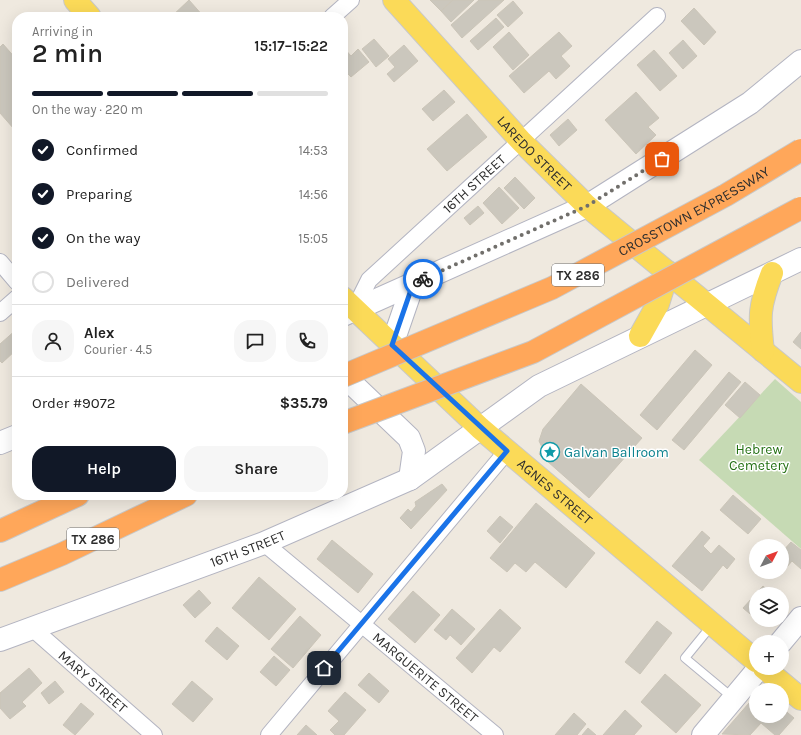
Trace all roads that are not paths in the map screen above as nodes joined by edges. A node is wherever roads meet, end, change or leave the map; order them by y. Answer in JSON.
{"nodes":[{"id":1,"x":75,"y":0,"type":"edge"},
{"id":2,"x":351,"y":0,"type":"edge"},
{"id":3,"x":394,"y":0,"type":"edge"},
{"id":4,"x":86,"y":12,"type":"edge"},
{"id":5,"x":338,"y":12,"type":"edge"},
{"id":6,"x":657,"y":16,"type":"dead end"},
{"id":7,"x":801,"y":60,"type":"edge"},
{"id":8,"x":521,"y":141,"type":"junction"},
{"id":9,"x":801,"y":150,"type":"edge"},
{"id":10,"x":587,"y":206,"type":"junction"},
{"id":11,"x":801,"y":208,"type":"edge"},
{"id":12,"x":801,"y":259,"type":"edge"},
{"id":13,"x":0,"y":262,"type":"edge"},
{"id":14,"x":668,"y":272,"type":"junction"},
{"id":15,"x":772,"y":273,"type":"junction"},
{"id":16,"x":12,"y":276,"type":"edge"},
{"id":17,"x":413,"y":284,"type":"junction"},
{"id":18,"x":12,"y":303,"type":"edge"},
{"id":19,"x":706,"y":304,"type":"junction"},
{"id":20,"x":348,"y":306,"type":"edge"},
{"id":21,"x":348,"y":307,"type":"edge"},
{"id":22,"x":348,"y":308,"type":"edge"},
{"id":23,"x":0,"y":314,"type":"edge"},
{"id":24,"x":640,"y":336,"type":"junction"},
{"id":25,"x":392,"y":345,"type":"junction"},
{"id":26,"x":763,"y":351,"type":"junction"},
{"id":27,"x":348,"y":373,"type":"edge"},
{"id":28,"x":348,"y":380,"type":"edge"},
{"id":29,"x":801,"y":382,"type":"edge"},
{"id":30,"x":348,"y":420,"type":"edge"},
{"id":31,"x":480,"y":428,"type":"junction"},
{"id":32,"x":12,"y":438,"type":"edge"},
{"id":33,"x":0,"y":443,"type":"edge"},
{"id":34,"x":507,"y":451,"type":"junction"},
{"id":35,"x":410,"y":479,"type":"junction"},
{"id":36,"x":67,"y":500,"type":"edge"},
{"id":37,"x":175,"y":500,"type":"edge"},
{"id":38,"x":0,"y":531,"type":"edge"},
{"id":39,"x":264,"y":543,"type":"junction"},
{"id":40,"x":0,"y":580,"type":"edge"},
{"id":41,"x":801,"y":618,"type":"edge"},
{"id":42,"x":361,"y":624,"type":"junction"},
{"id":43,"x":713,"y":625,"type":"junction"},
{"id":44,"x":32,"y":628,"type":"junction"},
{"id":45,"x":787,"y":635,"type":"edge"},
{"id":46,"x":0,"y":640,"type":"edge"},
{"id":47,"x":749,"y":655,"type":"edge"},
{"id":48,"x":753,"y":675,"type":"edge"},
{"id":49,"x":772,"y":675,"type":"edge"},
{"id":50,"x":733,"y":699,"type":"junction"},
{"id":51,"x":801,"y":699,"type":"edge"},
{"id":52,"x":154,"y":735,"type":"edge"},
{"id":53,"x":269,"y":735,"type":"edge"},
{"id":54,"x":495,"y":735,"type":"edge"},
{"id":55,"x":703,"y":735,"type":"edge"}],
"edges":[{"from":1,"to":4,"type":"main road"},
{"from":2,"to":5,"type":"street"},
{"from":3,"to":8,"type":"main road","name":"LAREDO STREET"},
{"from":6,"to":8,"type":"street","name":"16TH STREET"},
{"from":7,"to":10,"type":"main road"},
{"from":8,"to":10,"type":"main road","name":"LAREDO STREET"},
{"from":8,"to":20,"type":"street","name":"16TH STREET"},
{"from":9,"to":27,"type":"highway","name":"CROSSTOWN EXPRESSWAY","number":"TX 286","bridge":true},
{"from":10,"to":14,"type":"main road","name":"LAREDO STREET"},
{"from":10,"to":17,"type":"main road"},
{"from":11,"to":30,"type":"highway","bridge":true},
{"from":12,"to":15,"type":"main road"},
{"from":13,"to":16,"type":"street"},
{"from":14,"to":19,"type":"main road","name":"LAREDO STREET"},
{"from":14,"to":24,"type":"main road"},
{"from":15,"to":19,"type":"main road"},
{"from":15,"to":26,"type":"main road"},
{"from":17,"to":21,"type":"main road"},
{"from":17,"to":25,"type":"main road"},
{"from":18,"to":23,"type":"street"},
{"from":19,"to":24,"type":"main road"},
{"from":19,"to":26,"type":"main road","name":"LAREDO STREET"},
{"from":22,"to":25,"type":"main road","name":"AGNES STREET"},
{"from":24,"to":31,"type":"main road"},
{"from":25,"to":31,"type":"main road","name":"AGNES STREET"},
{"from":26,"to":29,"type":"main road","name":"LAREDO STREET"},
{"from":28,"to":35,"type":"main road"},
{"from":31,"to":34,"type":"main road","name":"AGNES STREET"},
{"from":31,"to":35,"type":"main road","name":"16TH STREET"},
{"from":32,"to":33,"type":"main road"},
{"from":34,"to":42,"type":"street"},
{"from":34,"to":43,"type":"main road","name":"AGNES STREET"},
{"from":35,"to":39,"type":"main road","name":"16TH STREET"},
{"from":36,"to":38,"type":"highway"},
{"from":37,"to":40,"type":"highway","number":"TX 286"},
{"from":39,"to":42,"type":"street","name":"MARGUERITE STREET"},
{"from":39,"to":44,"type":"main road","name":"16TH STREET"},
{"from":41,"to":45,"type":"main road"},
{"from":42,"to":53,"type":"street"},
{"from":42,"to":54,"type":"street","name":"MARGUERITE STREET"},
{"from":43,"to":47,"type":"main road","name":"AGNES STREET"},
{"from":43,"to":50,"type":"lane"},
{"from":44,"to":46,"type":"main road","name":"16TH STREET"},
{"from":44,"to":52,"type":"street","name":"MARY STREET"},
{"from":48,"to":50,"type":"main road"},
{"from":49,"to":51,"type":"main road"},
{"from":50,"to":55,"type":"main road"}]}
